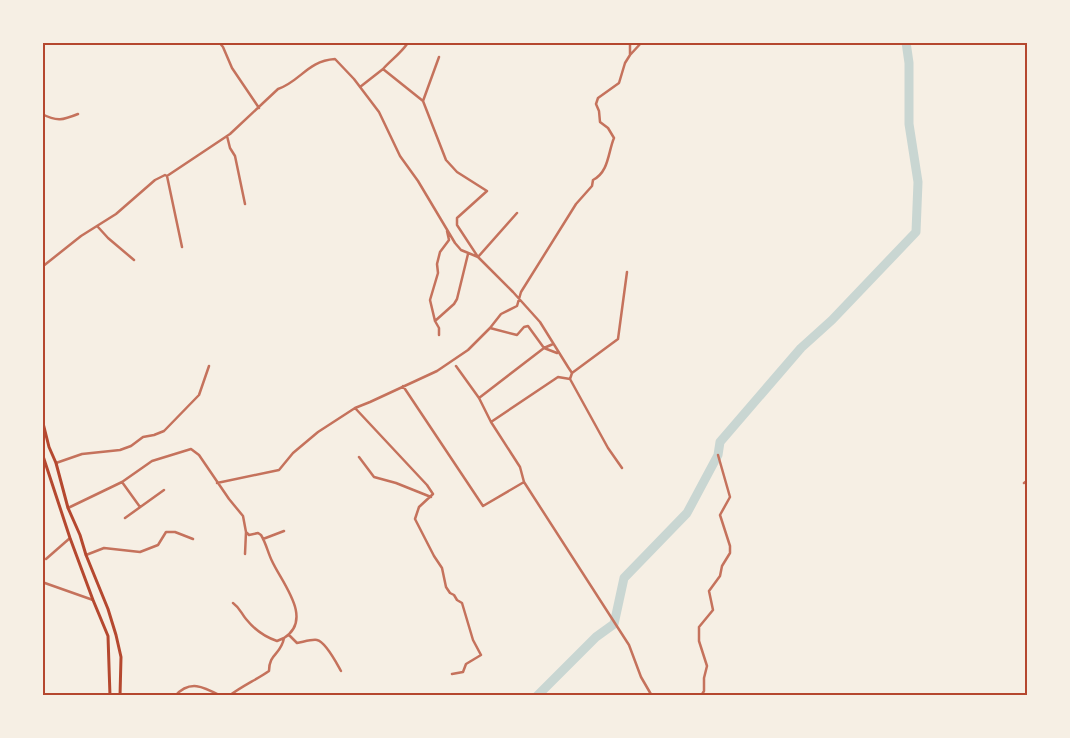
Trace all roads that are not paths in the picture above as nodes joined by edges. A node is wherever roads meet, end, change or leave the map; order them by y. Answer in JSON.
{"nodes":[{"id":1,"x":58,"y":42,"type":"edge"},
{"id":2,"x":219,"y":42,"type":"edge"},
{"id":3,"x":630,"y":42,"type":"edge"},
{"id":4,"x":642,"y":42,"type":"edge"},
{"id":5,"x":63,"y":43,"type":"edge"},
{"id":6,"x":407,"y":44,"type":"dead end"},
{"id":7,"x":630,"y":55,"type":"junction"},
{"id":8,"x":439,"y":57,"type":"dead end"},
{"id":9,"x":383,"y":69,"type":"junction"},
{"id":10,"x":360,"y":87,"type":"junction"},
{"id":11,"x":422,"y":101,"type":"junction"},
{"id":12,"x":259,"y":108,"type":"junction"},
{"id":13,"x":42,"y":114,"type":"edge"},
{"id":14,"x":78,"y":114,"type":"dead end"},
{"id":15,"x":227,"y":136,"type":"junction"},
{"id":16,"x":167,"y":176,"type":"junction"},
{"id":17,"x":246,"y":204,"type":"dead end"},
{"id":18,"x":517,"y":212,"type":"dead end"},
{"id":19,"x":98,"y":227,"type":"junction"},
{"id":20,"x":446,"y":227,"type":"junction"},
{"id":21,"x":182,"y":247,"type":"dead end"},
{"id":22,"x":468,"y":254,"type":"junction"},
{"id":23,"x":478,"y":257,"type":"junction"},
{"id":24,"x":134,"y":260,"type":"dead end"},
{"id":25,"x":42,"y":267,"type":"edge"},
{"id":26,"x":627,"y":272,"type":"dead end"},
{"id":27,"x":519,"y":300,"type":"junction"},
{"id":28,"x":435,"y":321,"type":"junction"},
{"id":29,"x":490,"y":328,"type":"junction"},
{"id":30,"x":439,"y":335,"type":"dead end"},
{"id":31,"x":553,"y":344,"type":"junction"},
{"id":32,"x":544,"y":348,"type":"junction"},
{"id":33,"x":559,"y":353,"type":"junction"},
{"id":34,"x":209,"y":366,"type":"dead end"},
{"id":35,"x":456,"y":366,"type":"dead end"},
{"id":36,"x":572,"y":373,"type":"junction"},
{"id":37,"x":570,"y":379,"type":"junction"},
{"id":38,"x":403,"y":386,"type":"junction"},
{"id":39,"x":479,"y":398,"type":"junction"},
{"id":40,"x":355,"y":408,"type":"junction"},
{"id":41,"x":42,"y":419,"type":"edge"},
{"id":42,"x":491,"y":422,"type":"junction"},
{"id":43,"x":42,"y":453,"type":"edge"},
{"id":44,"x":718,"y":455,"type":"dead end"},
{"id":45,"x":359,"y":457,"type":"dead end"},
{"id":46,"x":56,"y":463,"type":"junction"},
{"id":47,"x":622,"y":468,"type":"dead end"},
{"id":48,"x":1028,"y":480,"type":"edge"},
{"id":49,"x":122,"y":482,"type":"junction"},
{"id":50,"x":524,"y":482,"type":"junction"},
{"id":51,"x":217,"y":483,"type":"junction"},
{"id":52,"x":1024,"y":483,"type":"dead end"},
{"id":53,"x":164,"y":490,"type":"dead end"},
{"id":54,"x":431,"y":497,"type":"junction"},
{"id":55,"x":140,"y":507,"type":"junction"},
{"id":56,"x":68,"y":508,"type":"junction"},
{"id":57,"x":125,"y":518,"type":"dead end"},
{"id":58,"x":284,"y":531,"type":"dead end"},
{"id":59,"x":246,"y":532,"type":"junction"},
{"id":60,"x":70,"y":538,"type":"junction"},
{"id":61,"x":263,"y":538,"type":"junction"},
{"id":62,"x":193,"y":539,"type":"dead end"},
{"id":63,"x":245,"y":554,"type":"dead end"},
{"id":64,"x":86,"y":555,"type":"junction"},
{"id":65,"x":46,"y":559,"type":"dead end"},
{"id":66,"x":42,"y":582,"type":"edge"},
{"id":67,"x":93,"y":600,"type":"junction"},
{"id":68,"x":233,"y":603,"type":"dead end"},
{"id":69,"x":289,"y":636,"type":"junction"},
{"id":70,"x":284,"y":638,"type":"junction"},
{"id":71,"x":341,"y":672,"type":"dead end"},
{"id":72,"x":452,"y":674,"type":"dead end"},
{"id":73,"x":110,"y":696,"type":"edge"},
{"id":74,"x":120,"y":696,"type":"edge"},
{"id":75,"x":175,"y":696,"type":"edge"},
{"id":76,"x":221,"y":696,"type":"edge"},
{"id":77,"x":229,"y":696,"type":"edge"},
{"id":78,"x":652,"y":696,"type":"edge"},
{"id":79,"x":701,"y":696,"type":"edge"}],
"edges":[{"from":1,"to":5,"type":"street"},
{"from":2,"to":12,"type":"street"},
{"from":3,"to":7,"type":"street"},
{"from":4,"to":7,"type":"street"},
{"from":6,"to":9,"type":"street"},
{"from":7,"to":27,"type":"street"},
{"from":8,"to":11,"type":"street"},
{"from":9,"to":10,"type":"street"},
{"from":9,"to":11,"type":"street"},
{"from":10,"to":12,"type":"street"},
{"from":10,"to":20,"type":"street"},
{"from":11,"to":23,"type":"street"},
{"from":12,"to":15,"type":"street"},
{"from":13,"to":14,"type":"street"},
{"from":15,"to":16,"type":"street"},
{"from":15,"to":17,"type":"street"},
{"from":16,"to":19,"type":"street"},
{"from":16,"to":21,"type":"street"},
{"from":18,"to":23,"type":"street"},
{"from":19,"to":24,"type":"street"},
{"from":19,"to":25,"type":"street"},
{"from":20,"to":22,"type":"street"},
{"from":20,"to":28,"type":"street"},
{"from":22,"to":23,"type":"street"},
{"from":22,"to":28,"type":"street"},
{"from":23,"to":27,"type":"street"},
{"from":26,"to":36,"type":"street"},
{"from":27,"to":29,"type":"street"},
{"from":27,"to":31,"type":"street"},
{"from":28,"to":30,"type":"street"},
{"from":29,"to":32,"type":"street"},
{"from":29,"to":38,"type":"street"},
{"from":31,"to":32,"type":"street"},
{"from":31,"to":33,"type":"street"},
{"from":32,"to":33,"type":"street"},
{"from":32,"to":39,"type":"street"},
{"from":33,"to":36,"type":"street"},
{"from":34,"to":46,"type":"street"},
{"from":35,"to":39,"type":"street"},
{"from":36,"to":37,"type":"street"},
{"from":37,"to":42,"type":"street"},
{"from":37,"to":47,"type":"street"},
{"from":38,"to":40,"type":"street"},
{"from":38,"to":50,"type":"street"},
{"from":39,"to":42,"type":"street"},
{"from":40,"to":51,"type":"street"},
{"from":40,"to":54,"type":"street"},
{"from":41,"to":46,"type":"main road"},
{"from":42,"to":50,"type":"street"},
{"from":43,"to":60,"type":"main road"},
{"from":44,"to":79,"type":"street"},
{"from":45,"to":54,"type":"street"},
{"from":46,"to":56,"type":"main road"},
{"from":48,"to":52,"type":"street"},
{"from":49,"to":51,"type":"street"},
{"from":49,"to":55,"type":"street"},
{"from":49,"to":56,"type":"street"},
{"from":50,"to":78,"type":"street"},
{"from":51,"to":59,"type":"street"},
{"from":53,"to":55,"type":"street"},
{"from":54,"to":72,"type":"street"},
{"from":55,"to":57,"type":"street"},
{"from":56,"to":64,"type":"main road"},
{"from":58,"to":61,"type":"street"},
{"from":59,"to":61,"type":"street"},
{"from":59,"to":63,"type":"street"},
{"from":60,"to":65,"type":"street"},
{"from":60,"to":67,"type":"main road"},
{"from":61,"to":69,"type":"street"},
{"from":62,"to":64,"type":"street"},
{"from":64,"to":74,"type":"main road"},
{"from":66,"to":67,"type":"street"},
{"from":67,"to":73,"type":"main road"},
{"from":68,"to":70,"type":"street"},
{"from":69,"to":70,"type":"street"},
{"from":69,"to":71,"type":"street"},
{"from":70,"to":77,"type":"street"},
{"from":75,"to":76,"type":"street"}]}
